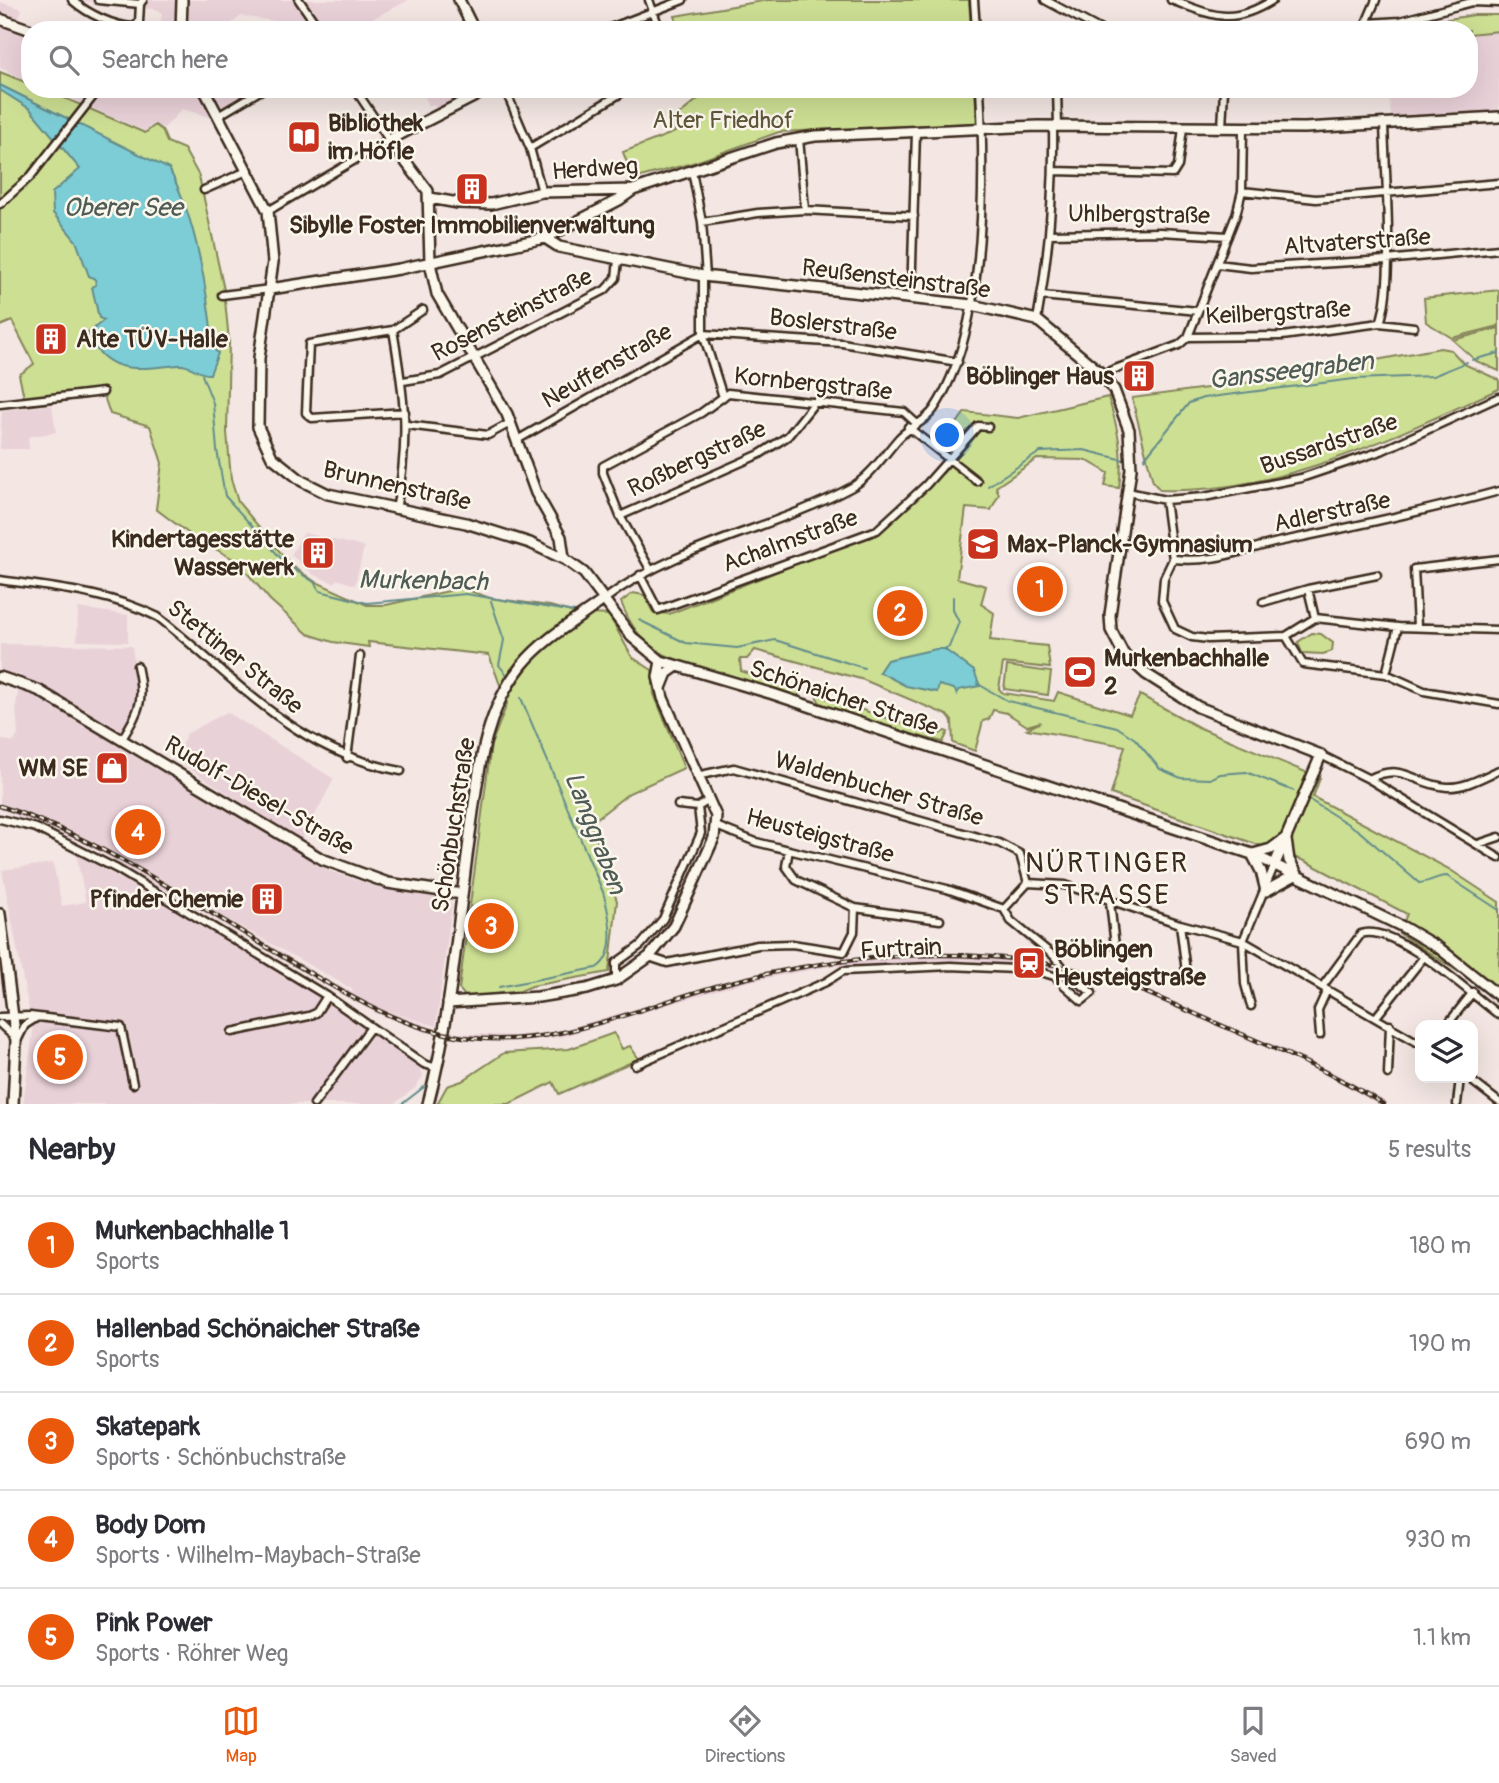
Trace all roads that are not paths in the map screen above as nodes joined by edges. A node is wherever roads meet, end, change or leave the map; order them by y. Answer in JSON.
{"nodes":[{"id":1,"x":72,"y":0,"type":"edge"},
{"id":2,"x":98,"y":0,"type":"edge"},
{"id":3,"x":182,"y":0,"type":"edge"},
{"id":4,"x":459,"y":0,"type":"edge"},
{"id":5,"x":649,"y":0,"type":"edge"},
{"id":6,"x":683,"y":0,"type":"edge"},
{"id":7,"x":974,"y":0,"type":"edge"},
{"id":8,"x":1045,"y":0,"type":"edge"},
{"id":9,"x":1171,"y":0,"type":"edge"},
{"id":10,"x":1273,"y":0,"type":"edge"},
{"id":11,"x":1377,"y":0,"type":"edge"},
{"id":12,"x":300,"y":1,"type":"edge"},
{"id":13,"x":142,"y":2,"type":"edge"},
{"id":14,"x":1499,"y":3,"type":"edge"},
{"id":15,"x":652,"y":9,"type":"junction"},
{"id":16,"x":0,"y":19,"type":"edge"},
{"id":17,"x":109,"y":21,"type":"edge"},
{"id":18,"x":139,"y":21,"type":"edge"},
{"id":19,"x":181,"y":21,"type":"edge"},
{"id":20,"x":314,"y":21,"type":"edge"},
{"id":21,"x":470,"y":21,"type":"edge"},
{"id":22,"x":625,"y":21,"type":"edge"},
{"id":23,"x":657,"y":21,"type":"edge"},
{"id":24,"x":975,"y":21,"type":"edge"},
{"id":25,"x":1084,"y":21,"type":"edge"},
{"id":26,"x":1368,"y":21,"type":"edge"},
{"id":27,"x":1400,"y":21,"type":"edge"},
{"id":28,"x":21,"y":26,"type":"edge"},
{"id":29,"x":92,"y":98,"type":"edge"},
{"id":30,"x":209,"y":98,"type":"edge"},
{"id":31,"x":248,"y":98,"type":"edge"},
{"id":32,"x":361,"y":98,"type":"edge"},
{"id":33,"x":471,"y":98,"type":"edge"},
{"id":34,"x":509,"y":98,"type":"edge"},
{"id":35,"x":613,"y":98,"type":"edge"},
{"id":36,"x":980,"y":98,"type":"edge"},
{"id":37,"x":1057,"y":98,"type":"edge"},
{"id":38,"x":1223,"y":98,"type":"edge"},
{"id":39,"x":218,"y":116,"type":"junction"},
{"id":40,"x":1499,"y":117,"type":"edge"},
{"id":41,"x":1384,"y":123,"type":"junction"},
{"id":42,"x":1055,"y":126,"type":"junction"},
{"id":43,"x":1182,"y":128,"type":"junction"},
{"id":44,"x":1222,"y":128,"type":"junction"},
{"id":45,"x":982,"y":129,"type":"junction"},
{"id":46,"x":1243,"y":129,"type":"junction"},
{"id":47,"x":916,"y":132,"type":"junction"},
{"id":48,"x":799,"y":138,"type":"junction"},
{"id":49,"x":389,"y":140,"type":"junction"},
{"id":50,"x":530,"y":148,"type":"junction"},
{"id":51,"x":249,"y":170,"type":"junction"},
{"id":52,"x":692,"y":171,"type":"junction"},
{"id":53,"x":1054,"y":172,"type":"junction"},
{"id":54,"x":1499,"y":183,"type":"edge"},
{"id":55,"x":204,"y":190,"type":"dead end"},
{"id":56,"x":633,"y":190,"type":"junction"},
{"id":57,"x":1242,"y":191,"type":"junction"},
{"id":58,"x":542,"y":192,"type":"junction"},
{"id":59,"x":1385,"y":194,"type":"junction"},
{"id":60,"x":430,"y":198,"type":"junction"},
{"id":61,"x":0,"y":204,"type":"edge"},
{"id":62,"x":805,"y":210,"type":"junction"},
{"id":63,"x":268,"y":211,"type":"junction"},
{"id":64,"x":915,"y":216,"type":"junction"},
{"id":65,"x":702,"y":222,"type":"junction"},
{"id":66,"x":1049,"y":234,"type":"junction"},
{"id":67,"x":1228,"y":236,"type":"junction"},
{"id":68,"x":545,"y":238,"type":"junction"},
{"id":69,"x":431,"y":241,"type":"junction"},
{"id":70,"x":1499,"y":249,"type":"edge"},
{"id":71,"x":456,"y":257,"type":"junction"},
{"id":72,"x":618,"y":260,"type":"junction"},
{"id":73,"x":1387,"y":260,"type":"junction"},
{"id":74,"x":430,"y":263,"type":"junction"},
{"id":75,"x":1217,"y":264,"type":"junction"},
{"id":76,"x":705,"y":276,"type":"junction"},
{"id":77,"x":270,"y":289,"type":"junction"},
{"id":78,"x":222,"y":295,"type":"dead end"},
{"id":79,"x":1042,"y":296,"type":"junction"},
{"id":80,"x":911,"y":298,"type":"junction"},
{"id":81,"x":972,"y":305,"type":"junction"},
{"id":82,"x":423,"y":310,"type":"dead end"},
{"id":83,"x":1198,"y":311,"type":"junction"},
{"id":84,"x":1037,"y":320,"type":"junction"},
{"id":85,"x":1380,"y":323,"type":"junction"},
{"id":86,"x":1414,"y":327,"type":"dead end"},
{"id":87,"x":393,"y":330,"type":"junction"},
{"id":88,"x":703,"y":334,"type":"junction"},
{"id":89,"x":1188,"y":337,"type":"junction"},
{"id":90,"x":473,"y":356,"type":"junction"},
{"id":91,"x":958,"y":362,"type":"junction"},
{"id":92,"x":1102,"y":374,"type":"junction"},
{"id":93,"x":403,"y":381,"type":"junction"},
{"id":94,"x":103,"y":392,"type":"dead end"},
{"id":95,"x":723,"y":397,"type":"junction"},
{"id":96,"x":1499,"y":397,"type":"edge"},
{"id":97,"x":816,"y":401,"type":"junction"},
{"id":98,"x":0,"y":404,"type":"edge"},
{"id":99,"x":405,"y":412,"type":"junction"},
{"id":100,"x":510,"y":423,"type":"junction"},
{"id":101,"x":917,"y":424,"type":"junction"},
{"id":102,"x":407,"y":425,"type":"junction"},
{"id":103,"x":988,"y":426,"type":"dead end"},
{"id":104,"x":908,"y":427,"type":"junction"},
{"id":105,"x":517,"y":440,"type":"junction"},
{"id":106,"x":948,"y":459,"type":"junction"},
{"id":107,"x":977,"y":481,"type":"dead end"},
{"id":108,"x":1499,"y":491,"type":"edge"},
{"id":109,"x":1128,"y":492,"type":"junction"},
{"id":110,"x":1165,"y":500,"type":"junction"},
{"id":111,"x":396,"y":510,"type":"junction"},
{"id":112,"x":620,"y":516,"type":"junction"},
{"id":113,"x":564,"y":558,"type":"junction"},
{"id":114,"x":1172,"y":559,"type":"junction"},
{"id":115,"x":1499,"y":559,"type":"edge"},
{"id":116,"x":650,"y":569,"type":"junction"},
{"id":117,"x":640,"y":575,"type":"junction"},
{"id":118,"x":1377,"y":575,"type":"dead end"},
{"id":119,"x":0,"y":580,"type":"edge"},
{"id":120,"x":1308,"y":589,"type":"junction"},
{"id":121,"x":605,"y":599,"type":"junction"},
{"id":122,"x":1263,"y":602,"type":"dead end"},
{"id":123,"x":1315,"y":618,"type":"junction"},
{"id":124,"x":1417,"y":626,"type":"junction"},
{"id":125,"x":1398,"y":627,"type":"junction"},
{"id":126,"x":1499,"y":630,"type":"edge"},
{"id":127,"x":1286,"y":636,"type":"junction"},
{"id":128,"x":360,"y":656,"type":"dead end"},
{"id":129,"x":662,"y":661,"type":"junction"},
{"id":130,"x":137,"y":666,"type":"dead end"},
{"id":131,"x":677,"y":666,"type":"junction"},
{"id":132,"x":1386,"y":674,"type":"junction"},
{"id":133,"x":0,"y":677,"type":"edge"},
{"id":134,"x":661,"y":690,"type":"junction"},
{"id":135,"x":1499,"y":704,"type":"edge"},
{"id":136,"x":122,"y":739,"type":"junction"},
{"id":137,"x":1321,"y":755,"type":"junction"},
{"id":138,"x":346,"y":758,"type":"junction"},
{"id":139,"x":1499,"y":770,"type":"edge"},
{"id":140,"x":401,"y":771,"type":"dead end"},
{"id":141,"x":696,"y":776,"type":"junction"},
{"id":142,"x":1369,"y":779,"type":"junction"},
{"id":143,"x":709,"y":800,"type":"junction"},
{"id":144,"x":678,"y":805,"type":"dead end"},
{"id":145,"x":698,"y":807,"type":"junction"},
{"id":146,"x":0,"y":820,"type":"edge"},
{"id":147,"x":716,"y":826,"type":"junction"},
{"id":148,"x":1499,"y":837,"type":"edge"},
{"id":149,"x":1286,"y":838,"type":"junction"},
{"id":150,"x":1478,"y":844,"type":"junction"},
{"id":151,"x":789,"y":850,"type":"junction"},
{"id":152,"x":1252,"y":854,"type":"junction"},
{"id":153,"x":1499,"y":859,"type":"edge"},
{"id":154,"x":1275,"y":864,"type":"junction"},
{"id":155,"x":1297,"y":874,"type":"junction"},
{"id":156,"x":1028,"y":883,"type":"junction"},
{"id":157,"x":1266,"y":891,"type":"junction"},
{"id":158,"x":462,"y":894,"type":"junction"},
{"id":159,"x":1110,"y":902,"type":"junction"},
{"id":160,"x":855,"y":908,"type":"junction"},
{"id":161,"x":1004,"y":909,"type":"junction"},
{"id":162,"x":0,"y":914,"type":"edge"},
{"id":163,"x":940,"y":920,"type":"dead end"},
{"id":164,"x":1180,"y":924,"type":"junction"},
{"id":165,"x":1243,"y":941,"type":"junction"},
{"id":166,"x":1120,"y":951,"type":"dead end"},
{"id":167,"x":649,"y":957,"type":"junction"},
{"id":168,"x":1423,"y":958,"type":"junction"},
{"id":169,"x":1186,"y":972,"type":"dead end"},
{"id":170,"x":616,"y":980,"type":"junction"},
{"id":171,"x":1324,"y":988,"type":"junction"},
{"id":172,"x":1473,"y":992,"type":"junction"},
{"id":173,"x":1092,"y":993,"type":"joint"},
{"id":174,"x":327,"y":996,"type":"junction"},
{"id":175,"x":1499,"y":996,"type":"edge"},
{"id":176,"x":448,"y":1003,"type":"junction"},
{"id":177,"x":1251,"y":1006,"type":"dead end"},
{"id":178,"x":1499,"y":1015,"type":"edge"},
{"id":179,"x":15,"y":1016,"type":"junction"},
{"id":180,"x":0,"y":1017,"type":"edge"},
{"id":181,"x":38,"y":1017,"type":"junction"},
{"id":182,"x":1376,"y":1017,"type":"junction"},
{"id":183,"x":1451,"y":1020,"type":"edge"},
{"id":184,"x":0,"y":1024,"type":"edge"},
{"id":185,"x":1390,"y":1025,"type":"junction"},
{"id":186,"x":371,"y":1027,"type":"junction"},
{"id":187,"x":232,"y":1032,"type":"dead end"},
{"id":188,"x":1320,"y":1035,"type":"dead end"},
{"id":189,"x":16,"y":1041,"type":"junction"},
{"id":190,"x":1415,"y":1041,"type":"edge"},
{"id":191,"x":635,"y":1065,"type":"dead end"},
{"id":192,"x":437,"y":1068,"type":"junction"},
{"id":193,"x":1388,"y":1074,"type":"dead end"},
{"id":194,"x":1459,"y":1083,"type":"edge"},
{"id":195,"x":1474,"y":1083,"type":"edge"},
{"id":196,"x":133,"y":1084,"type":"dead end"},
{"id":197,"x":1499,"y":1102,"type":"edge"},
{"id":198,"x":13,"y":1104,"type":"edge"},
{"id":199,"x":314,"y":1104,"type":"edge"},
{"id":200,"x":428,"y":1104,"type":"edge"},
{"id":201,"x":1457,"y":1104,"type":"edge"}],
"edges":[{"from":1,"to":17,"type":"street"},
{"from":2,"to":13,"type":"street"},
{"from":3,"to":19,"type":"street"},
{"from":4,"to":21,"type":"street"},
{"from":5,"to":15,"type":"street"},
{"from":6,"to":15,"type":"street"},
{"from":7,"to":24,"type":"street"},
{"from":8,"to":25,"type":"street"},
{"from":9,"to":10,"type":"street"},
{"from":11,"to":26,"type":"street"},
{"from":12,"to":20,"type":"street"},
{"from":13,"to":18,"type":"street"},
{"from":14,"to":27,"type":"street"},
{"from":15,"to":22,"type":"street"},
{"from":15,"to":23,"type":"street"},
{"from":16,"to":28,"type":"street"},
{"from":29,"to":61,"type":"street"},
{"from":30,"to":39,"type":"street","name":"Brunnenstraße"},
{"from":31,"to":39,"type":"street"},
{"from":32,"to":49,"type":"street"},
{"from":33,"to":49,"type":"street"},
{"from":34,"to":50,"type":"street"},
{"from":35,"to":50,"type":"street"},
{"from":36,"to":45,"type":"street"},
{"from":37,"to":42,"type":"street"},
{"from":38,"to":44,"type":"street"},
{"from":39,"to":51,"type":"street","name":"Brunnenstraße"},
{"from":40,"to":41,"type":"street","name":"Herdweg"},
{"from":41,"to":46,"type":"street","name":"Herdweg"},
{"from":41,"to":59,"type":"street","name":"Keilbergstraße"},
{"from":42,"to":43,"type":"street","name":"Herdweg"},
{"from":42,"to":45,"type":"street","name":"Herdweg"},
{"from":42,"to":53,"type":"street"},
{"from":43,"to":44,"type":"street","name":"Herdweg"},
{"from":43,"to":53,"type":"street"},
{"from":44,"to":46,"type":"street","name":"Herdweg"},
{"from":45,"to":47,"type":"street","name":"Herdweg"},
{"from":45,"to":81,"type":"street"},
{"from":46,"to":57,"type":"street"},
{"from":47,"to":48,"type":"street","name":"Herdweg"},
{"from":47,"to":64,"type":"street"},
{"from":48,"to":52,"type":"street","name":"Herdweg"},
{"from":48,"to":62,"type":"street"},
{"from":49,"to":60,"type":"street"},
{"from":49,"to":63,"type":"street"},
{"from":50,"to":58,"type":"street"},
{"from":51,"to":55,"type":"street"},
{"from":51,"to":63,"type":"street","name":"Brunnenstraße"},
{"from":52,"to":56,"type":"street","name":"Herdweg"},
{"from":52,"to":65,"type":"street","name":"Neuffenstraße"},
{"from":53,"to":66,"type":"street"},
{"from":54,"to":59,"type":"street"},
{"from":56,"to":58,"type":"street","name":"Herdweg"},
{"from":56,"to":68,"type":"street"},
{"from":57,"to":59,"type":"street"},
{"from":57,"to":67,"type":"street"},
{"from":58,"to":60,"type":"street","name":"Herdweg"},
{"from":59,"to":73,"type":"street","name":"Keilbergstraße"},
{"from":60,"to":69,"type":"street"},
{"from":62,"to":64,"type":"street"},
{"from":62,"to":65,"type":"street"},
{"from":63,"to":77,"type":"street","name":"Brunnenstraße"},
{"from":64,"to":80,"type":"street"},
{"from":65,"to":76,"type":"street","name":"Neuffenstraße"},
{"from":66,"to":67,"type":"street","name":"Uhlbergstraße"},
{"from":66,"to":79,"type":"street"},
{"from":67,"to":75,"type":"street"},
{"from":68,"to":71,"type":"street"},
{"from":68,"to":72,"type":"street","name":"Reußensteinstraße"},
{"from":69,"to":71,"type":"street"},
{"from":69,"to":74,"type":"street"},
{"from":70,"to":73,"type":"street","name":"Altvaterstraße"},
{"from":71,"to":74,"type":"street"},
{"from":72,"to":76,"type":"street","name":"Reußensteinstraße"},
{"from":72,"to":90,"type":"street","name":"Rosensteinstraße"},
{"from":73,"to":75,"type":"street","name":"Altvaterstraße"},
{"from":73,"to":85,"type":"street","name":"Keilbergstraße"},
{"from":74,"to":77,"type":"street"},
{"from":74,"to":90,"type":"street"},
{"from":75,"to":83,"type":"street"},
{"from":76,"to":80,"type":"street","name":"Reußensteinstraße"},
{"from":76,"to":88,"type":"street","name":"Neuffenstraße"},
{"from":77,"to":78,"type":"street"},
{"from":77,"to":111,"type":"street","name":"Brunnenstraße"},
{"from":79,"to":83,"type":"street"},
{"from":79,"to":84,"type":"street"},
{"from":80,"to":81,"type":"street","name":"Reußensteinstraße"},
{"from":81,"to":84,"type":"street","name":"Reußensteinstraße"},
{"from":81,"to":91,"type":"street"},
{"from":82,"to":87,"type":"street"},
{"from":83,"to":89,"type":"street"},
{"from":84,"to":92,"type":"street","name":"Reußensteinstraße"},
{"from":85,"to":86,"type":"street","name":"Keilbergstraße"},
{"from":85,"to":89,"type":"street","name":"Keilbergstraße"},
{"from":87,"to":93,"type":"street"},
{"from":87,"to":99,"type":"street"},
{"from":88,"to":91,"type":"street","name":"Boslerstraße"},
{"from":88,"to":95,"type":"street","name":"Kornbergstraße"},
{"from":88,"to":105,"type":"street","name":"Neuffenstraße"},
{"from":89,"to":92,"type":"street","name":"Keilbergstraße"},
{"from":90,"to":93,"type":"street","name":"Rosensteinstraße"},
{"from":90,"to":100,"type":"street"},
{"from":91,"to":101,"type":"street"},
{"from":92,"to":109,"type":"street","name":"Reußensteinstraße"},
{"from":93,"to":99,"type":"street"},
{"from":94,"to":98,"type":"street"},
{"from":95,"to":97,"type":"street","name":"Kornbergstraße"},
{"from":95,"to":112,"type":"street"},
{"from":96,"to":110,"type":"street","name":"Bussardstraße"},
{"from":97,"to":101,"type":"street","name":"Kornbergstraße"},
{"from":97,"to":112,"type":"street","name":"Roßbergstraße"},
{"from":99,"to":102,"type":"street"},
{"from":100,"to":102,"type":"street"},
{"from":100,"to":105,"type":"street"},
{"from":101,"to":104,"type":"street","name":"Achalmstraße"},
{"from":102,"to":111,"type":"street"},
{"from":103,"to":106,"type":"street","name":"Achalmstraße"},
{"from":104,"to":106,"type":"street"},
{"from":104,"to":116,"type":"street","name":"Achalmstraße"},
{"from":105,"to":113,"type":"street"},
{"from":106,"to":107,"type":"street"},
{"from":106,"to":117,"type":"street","name":"Achalmstraße"},
{"from":108,"to":114,"type":"street","name":"Adlerstraße"},
{"from":109,"to":110,"type":"street","name":"Bussardstraße"},
{"from":109,"to":137,"type":"street","name":"Reußensteinstraße"},
{"from":110,"to":114,"type":"street"},
{"from":111,"to":113,"type":"street","name":"Brunnenstraße"},
{"from":112,"to":116,"type":"street"},
{"from":113,"to":121,"type":"street","name":"Schönaicher Straße"},
{"from":114,"to":127,"type":"street"},
{"from":115,"to":124,"type":"street"},
{"from":116,"to":117,"type":"street","name":"Achalmstraße"},
{"from":117,"to":121,"type":"street","name":"Achalmstraße"},
{"from":118,"to":120,"type":"street"},
{"from":119,"to":138,"type":"street","name":"Stettiner Straße"},
{"from":120,"to":122,"type":"street"},
{"from":120,"to":123,"type":"street"},
{"from":121,"to":129,"type":"street","name":"Schönaicher Straße"},
{"from":121,"to":158,"type":"street","name":"Schönbuchstraße"},
{"from":123,"to":125,"type":"street"},
{"from":123,"to":127,"type":"street"},
{"from":124,"to":125,"type":"street"},
{"from":124,"to":126,"type":"street"},
{"from":125,"to":132,"type":"street"},
{"from":127,"to":132,"type":"street"},
{"from":128,"to":138,"type":"street"},
{"from":129,"to":131,"type":"street","name":"Schönaicher Straße"},
{"from":129,"to":134,"type":"street","name":"Heusteigstraße"},
{"from":130,"to":136,"type":"street"},
{"from":131,"to":134,"type":"street"},
{"from":131,"to":152,"type":"street","name":"Schönaicher Straße"},
{"from":132,"to":135,"type":"street"},
{"from":133,"to":136,"type":"street","name":"Rudolf-Diesel-Straße"},
{"from":134,"to":141,"type":"street","name":"Heusteigstraße"},
{"from":136,"to":158,"type":"street","name":"Rudolf-Diesel-Straße"},
{"from":137,"to":142,"type":"street"},
{"from":137,"to":149,"type":"street"},
{"from":138,"to":140,"type":"street","name":"Stettiner Straße"},
{"from":139,"to":142,"type":"street"},
{"from":141,"to":143,"type":"street","name":"Heusteigstraße"},
{"from":141,"to":156,"type":"street","name":"Waldenbucher Straße"},
{"from":142,"to":150,"type":"street"},
{"from":143,"to":145,"type":"street"},
{"from":143,"to":147,"type":"street","name":"Heusteigstraße"},
{"from":144,"to":145,"type":"street"},
{"from":145,"to":170,"type":"street"},
{"from":146,"to":174,"type":"street"},
{"from":147,"to":151,"type":"street","name":"Heusteigstraße"},
{"from":147,"to":167,"type":"street"},
{"from":148,"to":150,"type":"street"},
{"from":149,"to":152,"type":"street"},
{"from":149,"to":154,"type":"street"},
{"from":149,"to":155,"type":"street"},
{"from":150,"to":153,"type":"street"},
{"from":151,"to":160,"type":"street"},
{"from":151,"to":161,"type":"street","name":"Heusteigstraße"},
{"from":152,"to":154,"type":"street","name":"Schönaicher Straße"},
{"from":152,"to":157,"type":"street"},
{"from":154,"to":155,"type":"street","name":"Schönaicher Straße"},
{"from":154,"to":157,"type":"street"},
{"from":155,"to":157,"type":"street"},
{"from":155,"to":175,"type":"street","name":"Schönaicher Straße"},
{"from":156,"to":159,"type":"street"},
{"from":156,"to":161,"type":"street"},
{"from":157,"to":165,"type":"street"},
{"from":158,"to":176,"type":"street","name":"Schönbuchstraße"},
{"from":159,"to":164,"type":"street"},
{"from":159,"to":166,"type":"street"},
{"from":160,"to":163,"type":"street"},
{"from":160,"to":167,"type":"street"},
{"from":161,"to":173,"type":"street","name":"Heusteigstraße"},
{"from":162,"to":179,"type":"street"},
{"from":164,"to":165,"type":"street"},
{"from":164,"to":169,"type":"street"},
{"from":165,"to":171,"type":"street"},
{"from":165,"to":177,"type":"street"},
{"from":167,"to":170,"type":"street"},
{"from":168,"to":171,"type":"street"},
{"from":168,"to":172,"type":"street"},
{"from":168,"to":182,"type":"street"},
{"from":170,"to":176,"type":"street"},
{"from":171,"to":182,"type":"street"},
{"from":171,"to":188,"type":"street"},
{"from":172,"to":178,"type":"street"},
{"from":172,"to":183,"type":"street"},
{"from":173,"to":191,"type":"street","name":"Furtrain"},
{"from":174,"to":186,"type":"street"},
{"from":174,"to":187,"type":"street"},
{"from":176,"to":192,"type":"street","name":"Schönbuchstraße"},
{"from":179,"to":180,"type":"street"},
{"from":179,"to":181,"type":"street"},
{"from":179,"to":189,"type":"street"},
{"from":181,"to":189,"type":"street"},
{"from":181,"to":196,"type":"street"},
{"from":182,"to":185,"type":"street"},
{"from":184,"to":189,"type":"street"},
{"from":185,"to":190,"type":"street"},
{"from":185,"to":193,"type":"street"},
{"from":186,"to":192,"type":"street"},
{"from":186,"to":199,"type":"street"},
{"from":189,"to":198,"type":"street"},
{"from":192,"to":200,"type":"street","name":"Schönbuchstraße"},
{"from":194,"to":201,"type":"street"},
{"from":195,"to":197,"type":"street"}]}
